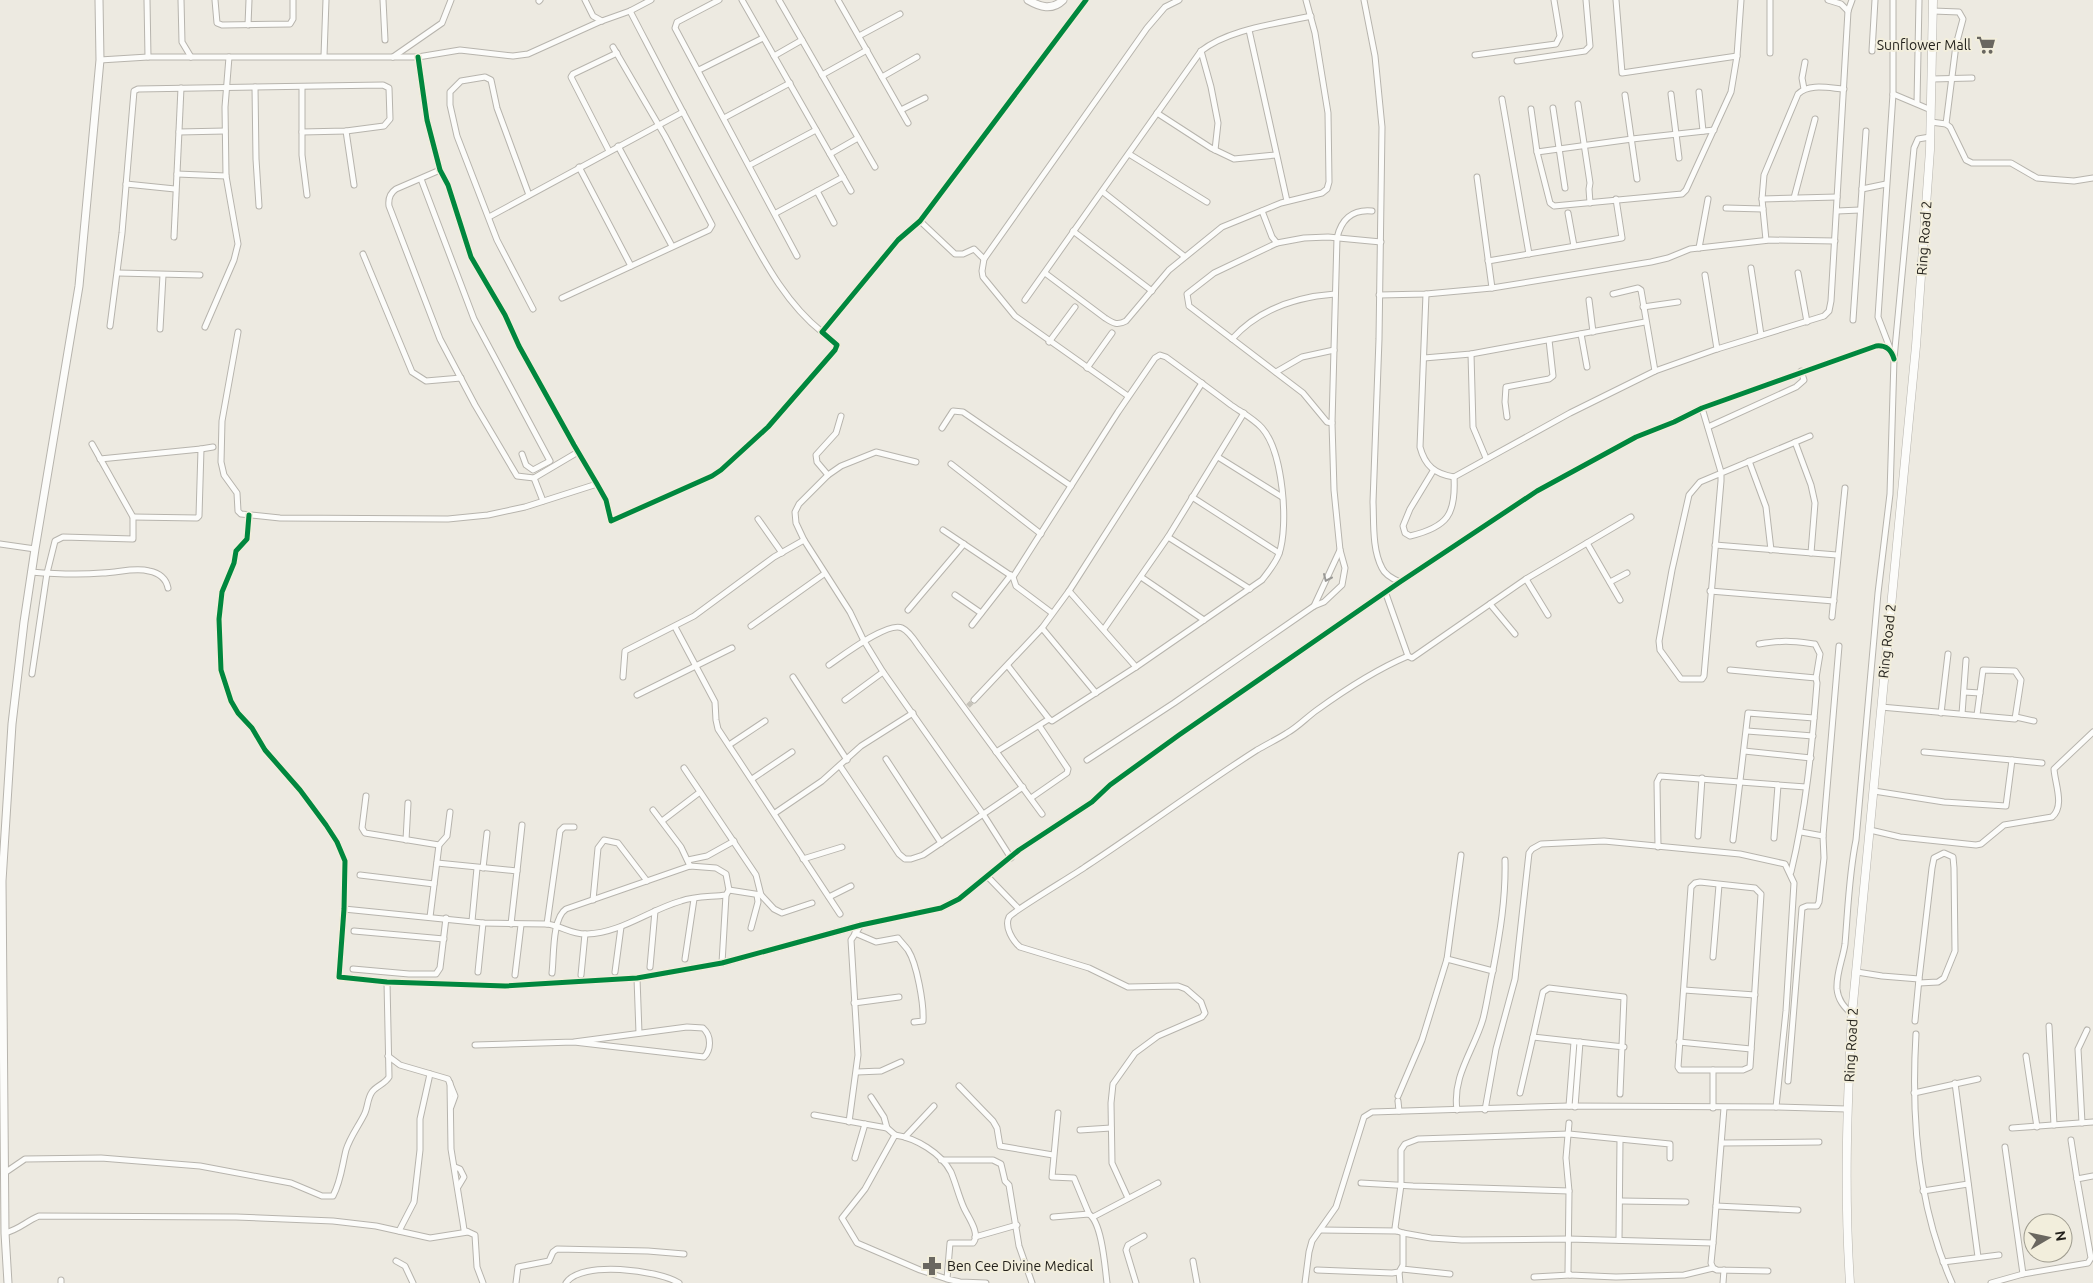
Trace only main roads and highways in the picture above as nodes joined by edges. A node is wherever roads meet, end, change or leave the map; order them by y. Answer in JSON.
{"nodes":[{"id":1,"x":99,"y":0,"type":"edge"},
{"id":2,"x":1028,"y":0,"type":"edge"},
{"id":3,"x":1063,"y":0,"type":"edge"},
{"id":4,"x":1933,"y":0,"type":"edge"},
{"id":5,"x":1,"y":901,"type":"edge"},
{"id":6,"x":3,"y":1161,"type":"edge"},
{"id":7,"x":8,"y":1283,"type":"edge"},
{"id":8,"x":1850,"y":1283,"type":"edge"}],
"edges":[{"from":1,"to":5,"type":"main road"},
{"from":2,"to":3,"type":"main road"},
{"from":4,"to":8,"type":"main road","name":"Ring Road 2"},
{"from":5,"to":6,"type":"main road"},
{"from":6,"to":7,"type":"main road"}]}
